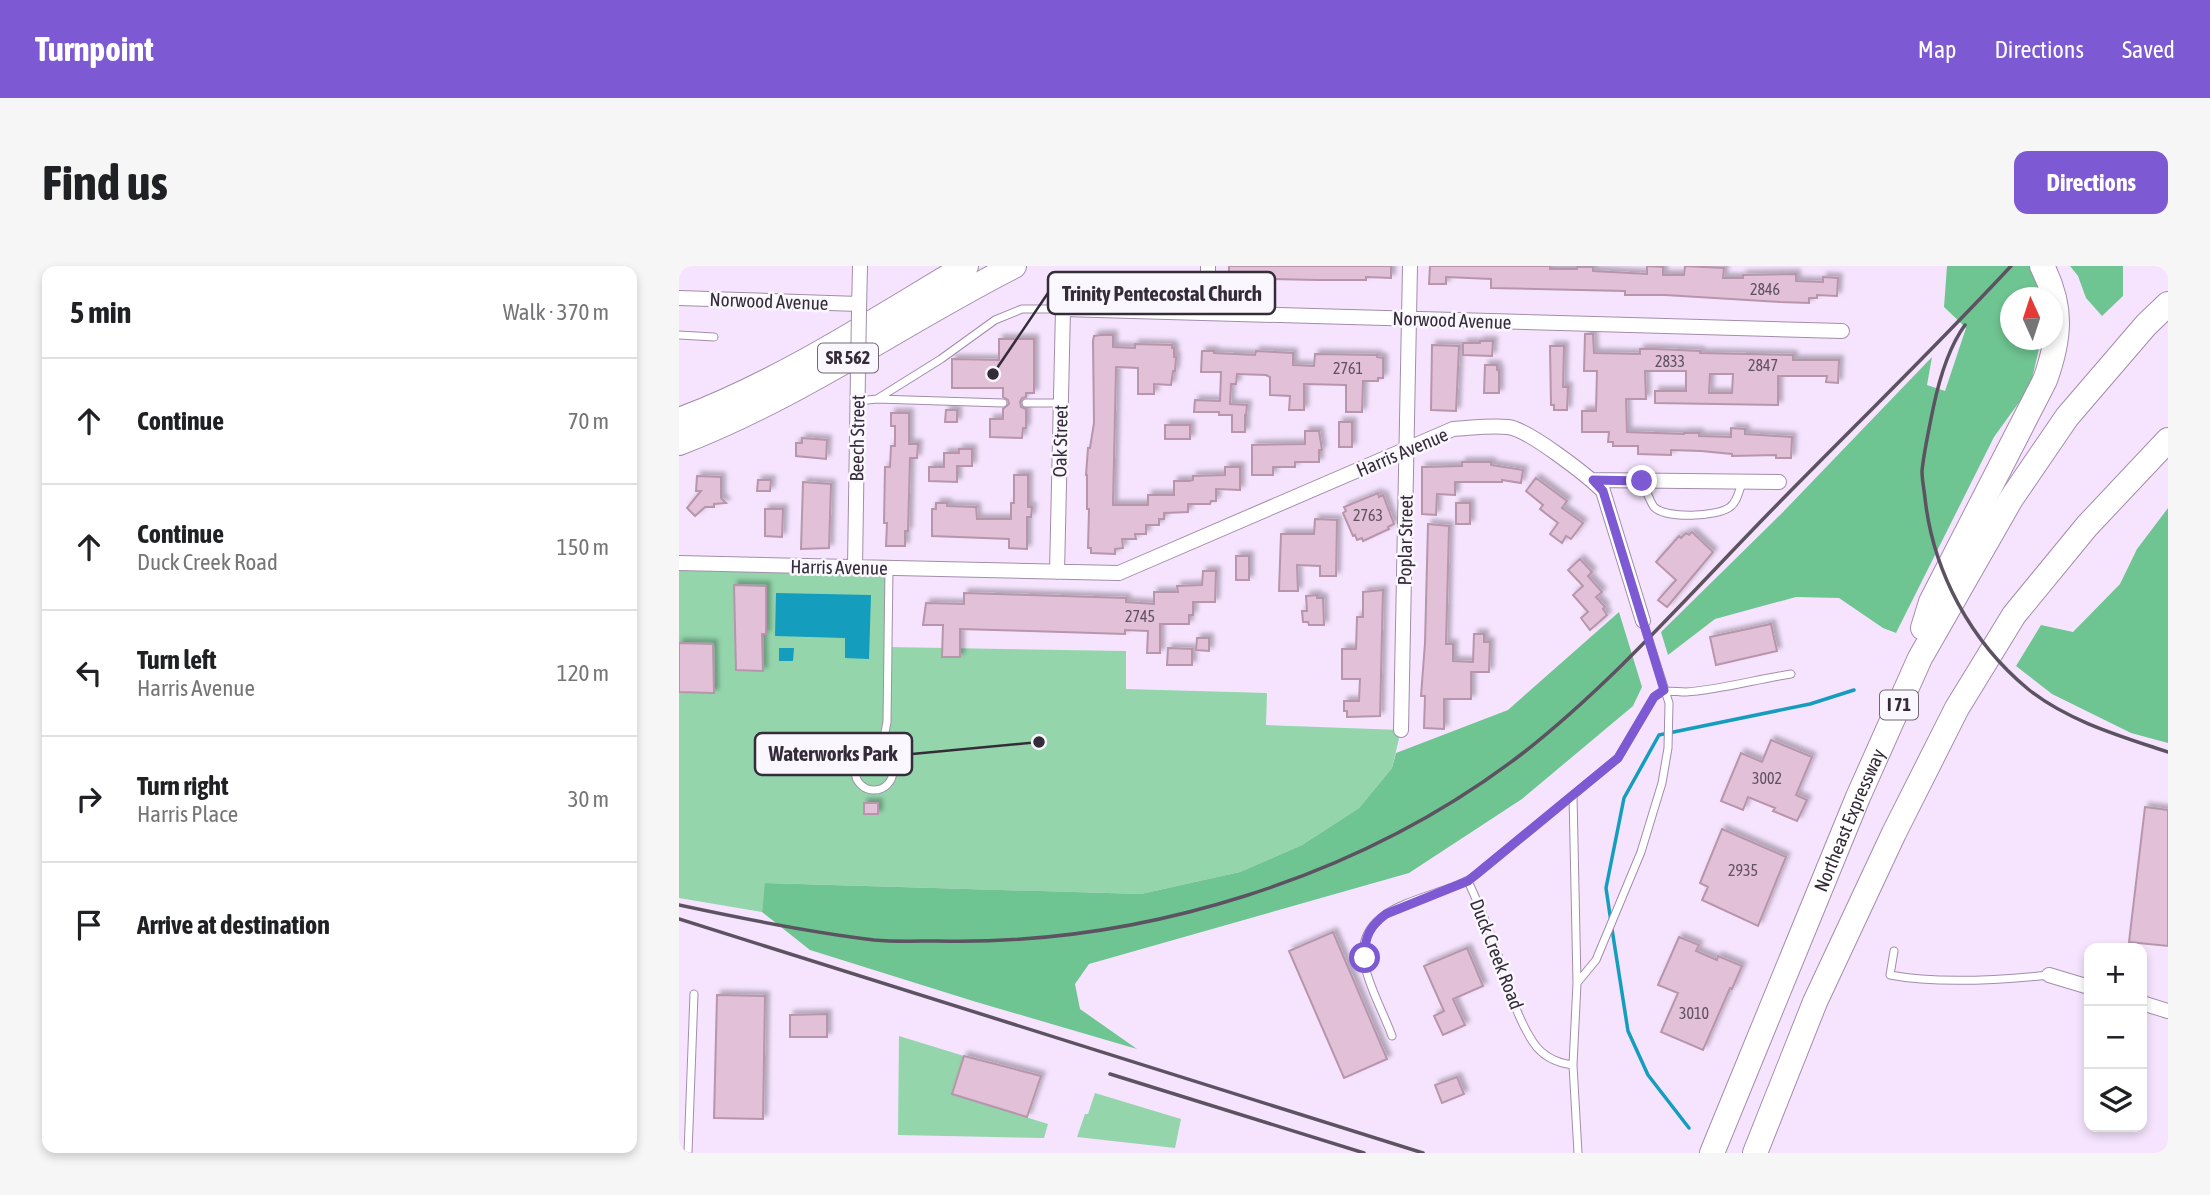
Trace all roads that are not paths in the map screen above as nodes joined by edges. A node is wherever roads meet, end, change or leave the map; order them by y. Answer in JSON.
{"nodes":[{"id":1,"x":860,"y":266,"type":"edge"},
{"id":2,"x":966,"y":266,"type":"edge"},
{"id":3,"x":1014,"y":266,"type":"edge"},
{"id":4,"x":1208,"y":266,"type":"edge"},
{"id":5,"x":1410,"y":266,"type":"edge"},
{"id":6,"x":2042,"y":266,"type":"edge"},
{"id":7,"x":679,"y":299,"type":"edge"},
{"id":8,"x":2168,"y":304,"type":"edge"},
{"id":9,"x":859,"y":308,"type":"junction"},
{"id":10,"x":1063,"y":309,"type":"junction"},
{"id":11,"x":1208,"y":312,"type":"junction"},
{"id":12,"x":1408,"y":319,"type":"junction"},
{"id":13,"x":1842,"y":331,"type":"dead end"},
{"id":14,"x":679,"y":335,"type":"edge"},
{"id":15,"x":714,"y":337,"type":"dead end"},
{"id":16,"x":877,"y":399,"type":"junction"},
{"id":17,"x":857,"y":401,"type":"junction"},
{"id":18,"x":1003,"y":403,"type":"dead end"},
{"id":19,"x":1027,"y":403,"type":"dead end"},
{"id":20,"x":1061,"y":403,"type":"junction"},
{"id":21,"x":679,"y":420,"type":"edge"},
{"id":22,"x":2168,"y":440,"type":"edge"},
{"id":23,"x":679,"y":443,"type":"edge"},
{"id":24,"x":1406,"y":450,"type":"junction"},
{"id":25,"x":1593,"y":480,"type":"junction"},
{"id":26,"x":1642,"y":481,"type":"junction"},
{"id":27,"x":1742,"y":482,"type":"junction"},
{"id":28,"x":1779,"y":482,"type":"dead end"},
{"id":29,"x":679,"y":563,"type":"edge"},
{"id":30,"x":855,"y":567,"type":"junction"},
{"id":31,"x":889,"y":568,"type":"junction"},
{"id":32,"x":1057,"y":572,"type":"junction"},
{"id":33,"x":1643,"y":621,"type":"joint"},
{"id":34,"x":1791,"y":674,"type":"dead end"},
{"id":35,"x":1664,"y":690,"type":"junction"},
{"id":36,"x":1899,"y":704,"type":"junction"},
{"id":37,"x":1401,"y":730,"type":"dead end"},
{"id":38,"x":881,"y":753,"type":"junction"},
{"id":39,"x":1573,"y":795,"type":"junction"},
{"id":40,"x":1468,"y":881,"type":"junction"},
{"id":41,"x":1894,"y":951,"type":"dead end"},
{"id":42,"x":2049,"y":975,"type":"joint"},
{"id":43,"x":1577,"y":983,"type":"junction"},
{"id":44,"x":2084,"y":986,"type":"edge"},
{"id":45,"x":694,"y":994,"type":"dead end"},
{"id":46,"x":2147,"y":1005,"type":"edge"},
{"id":47,"x":2168,"y":1012,"type":"edge"},
{"id":48,"x":1392,"y":1036,"type":"dead end"},
{"id":49,"x":1573,"y":1065,"type":"junction"},
{"id":50,"x":688,"y":1153,"type":"edge"},
{"id":51,"x":1578,"y":1153,"type":"edge"},
{"id":52,"x":1712,"y":1153,"type":"edge"},
{"id":53,"x":1755,"y":1153,"type":"edge"}],
"edges":[{"from":1,"to":9,"type":"street","name":"Beech Street"},
{"from":2,"to":21,"type":"highway","number":"SR 562"},
{"from":3,"to":23,"type":"highway","number":"SR 562"},
{"from":4,"to":11,"type":"street"},
{"from":5,"to":12,"type":"street","name":"Poplar Street"},
{"from":6,"to":36,"type":"highway"},
{"from":7,"to":9,"type":"street","name":"Norwood Avenue"},
{"from":8,"to":36,"type":"highway","name":"Northeast Expressway","number":"I 71"},
{"from":9,"to":17,"type":"street","name":"Beech Street","bridge":true},
{"from":10,"to":11,"type":"street","name":"Norwood Avenue"},
{"from":10,"to":16,"type":"lane"},
{"from":10,"to":20,"type":"street","name":"Oak Street"},
{"from":11,"to":12,"type":"street","name":"Norwood Avenue"},
{"from":12,"to":13,"type":"street","name":"Norwood Avenue"},
{"from":12,"to":24,"type":"street","name":"Poplar Street"},
{"from":14,"to":15,"type":"lane"},
{"from":16,"to":17,"type":"lane"},
{"from":16,"to":18,"type":"lane"},
{"from":17,"to":30,"type":"street","name":"Beech Street"},
{"from":19,"to":20,"type":"lane"},
{"from":20,"to":32,"type":"street","name":"Oak Street"},
{"from":22,"to":53,"type":"highway"},
{"from":24,"to":25,"type":"street","name":"Harris Avenue"},
{"from":24,"to":32,"type":"street","name":"Harris Avenue"},
{"from":24,"to":37,"type":"street","name":"Poplar Street"},
{"from":25,"to":26,"type":"street"},
{"from":25,"to":33,"type":"street","name":"Harris Avenue"},
{"from":26,"to":27,"type":"street"},
{"from":26,"to":27,"type":"lane"},
{"from":27,"to":28,"type":"street"},
{"from":29,"to":30,"type":"street","name":"Harris Avenue"},
{"from":30,"to":31,"type":"street","name":"Harris Avenue"},
{"from":31,"to":32,"type":"street","name":"Harris Avenue"},
{"from":31,"to":38,"type":"lane"},
{"from":33,"to":35,"type":"lane","name":"Harris Avenue"},
{"from":34,"to":35,"type":"lane"},
{"from":35,"to":39,"type":"lane","name":"Duck Creek Road"},
{"from":35,"to":43,"type":"lane","name":"Harris Avenue"},
{"from":36,"to":52,"type":"highway","name":"Northeast Expressway","number":"I 71"},
{"from":38,"to":38,"type":"lane"},
{"from":39,"to":40,"type":"lane","name":"Duck Creek Road"},
{"from":39,"to":43,"type":"lane"},
{"from":40,"to":48,"type":"lane"},
{"from":40,"to":49,"type":"lane","name":"Duck Creek Road"},
{"from":41,"to":42,"type":"lane"},
{"from":42,"to":44,"type":"street"},
{"from":43,"to":49,"type":"lane"},
{"from":45,"to":50,"type":"lane"},
{"from":46,"to":47,"type":"street"},
{"from":49,"to":51,"type":"lane"}]}
